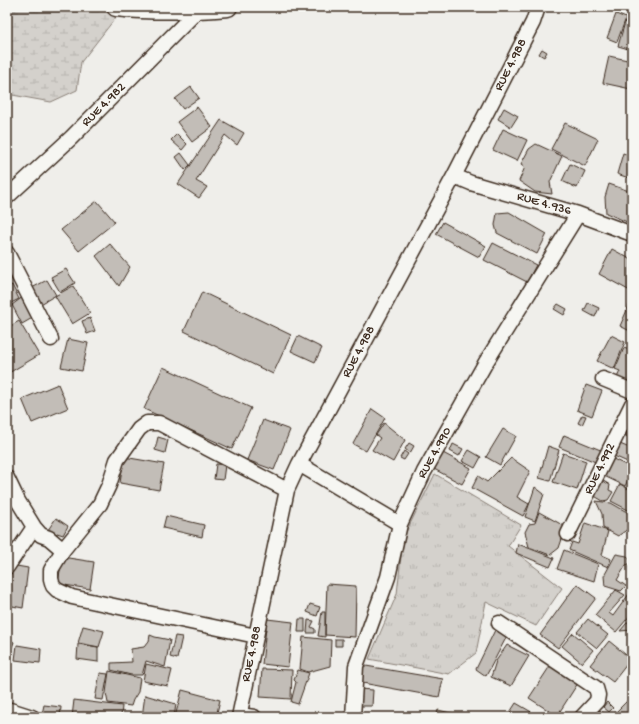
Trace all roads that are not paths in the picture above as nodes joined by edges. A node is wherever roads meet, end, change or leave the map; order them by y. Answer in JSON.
{"nodes":[{"id":1,"x":116,"y":7,"type":"edge"},
{"id":2,"x":228,"y":7,"type":"edge"},
{"id":3,"x":538,"y":7,"type":"edge"},
{"id":4,"x":199,"y":9,"type":"junction"},
{"id":5,"x":454,"y":176,"type":"junction"},
{"id":6,"x":7,"y":197,"type":"edge"},
{"id":7,"x":578,"y":214,"type":"junction"},
{"id":8,"x":632,"y":234,"type":"edge"},
{"id":9,"x":7,"y":253,"type":"edge"},
{"id":10,"x":50,"y":339,"type":"dead end"},
{"id":11,"x":603,"y":379,"type":"dead end"},
{"id":12,"x":632,"y":391,"type":"edge"},
{"id":13,"x":632,"y":404,"type":"edge"},
{"id":14,"x":299,"y":464,"type":"junction"},
{"id":15,"x":7,"y":478,"type":"edge"},
{"id":16,"x":287,"y":490,"type":"junction"},
{"id":17,"x":400,"y":524,"type":"junction"},
{"id":18,"x":34,"y":527,"type":"junction"},
{"id":19,"x":568,"y":534,"type":"dead end"},
{"id":20,"x":62,"y":550,"type":"junction"},
{"id":21,"x":7,"y":567,"type":"edge"},
{"id":22,"x":498,"y":623,"type":"dead end"},
{"id":23,"x":256,"y":636,"type":"junction"},
{"id":24,"x":7,"y":710,"type":"edge"},
{"id":25,"x":239,"y":716,"type":"edge"},
{"id":26,"x":32,"y":717,"type":"edge"},
{"id":27,"x":254,"y":717,"type":"edge"},
{"id":28,"x":353,"y":717,"type":"edge"},
{"id":29,"x":582,"y":717,"type":"edge"}],
"edges":[{"from":1,"to":4,"type":"main road"},
{"from":2,"to":4,"type":"main road"},
{"from":3,"to":5,"type":"street","name":"RUE 4.988"},
{"from":4,"to":6,"type":"street","name":"RUE 4.982"},
{"from":5,"to":7,"type":"street","name":"RUE 4.936"},
{"from":5,"to":14,"type":"street","name":"RUE 4.988"},
{"from":7,"to":8,"type":"street","name":"RUE 4.936"},
{"from":7,"to":17,"type":"street","name":"RUE 4.990"},
{"from":9,"to":10,"type":"street"},
{"from":11,"to":12,"type":"street"},
{"from":13,"to":19,"type":"street","name":"RUE 4.992"},
{"from":14,"to":16,"type":"street","name":"RUE 4.988"},
{"from":14,"to":17,"type":"street"},
{"from":15,"to":18,"type":"street"},
{"from":16,"to":20,"type":"street"},
{"from":16,"to":23,"type":"street","name":"RUE 4.988"},
{"from":17,"to":28,"type":"street","name":"RUE 4.990"},
{"from":18,"to":20,"type":"street"},
{"from":18,"to":21,"type":"street"},
{"from":20,"to":23,"type":"street"},
{"from":22,"to":29,"type":"street"},
{"from":23,"to":25,"type":"street","name":"RUE 4.988"},
{"from":24,"to":26,"type":"street"},
{"from":25,"to":27,"type":"street"}]}
